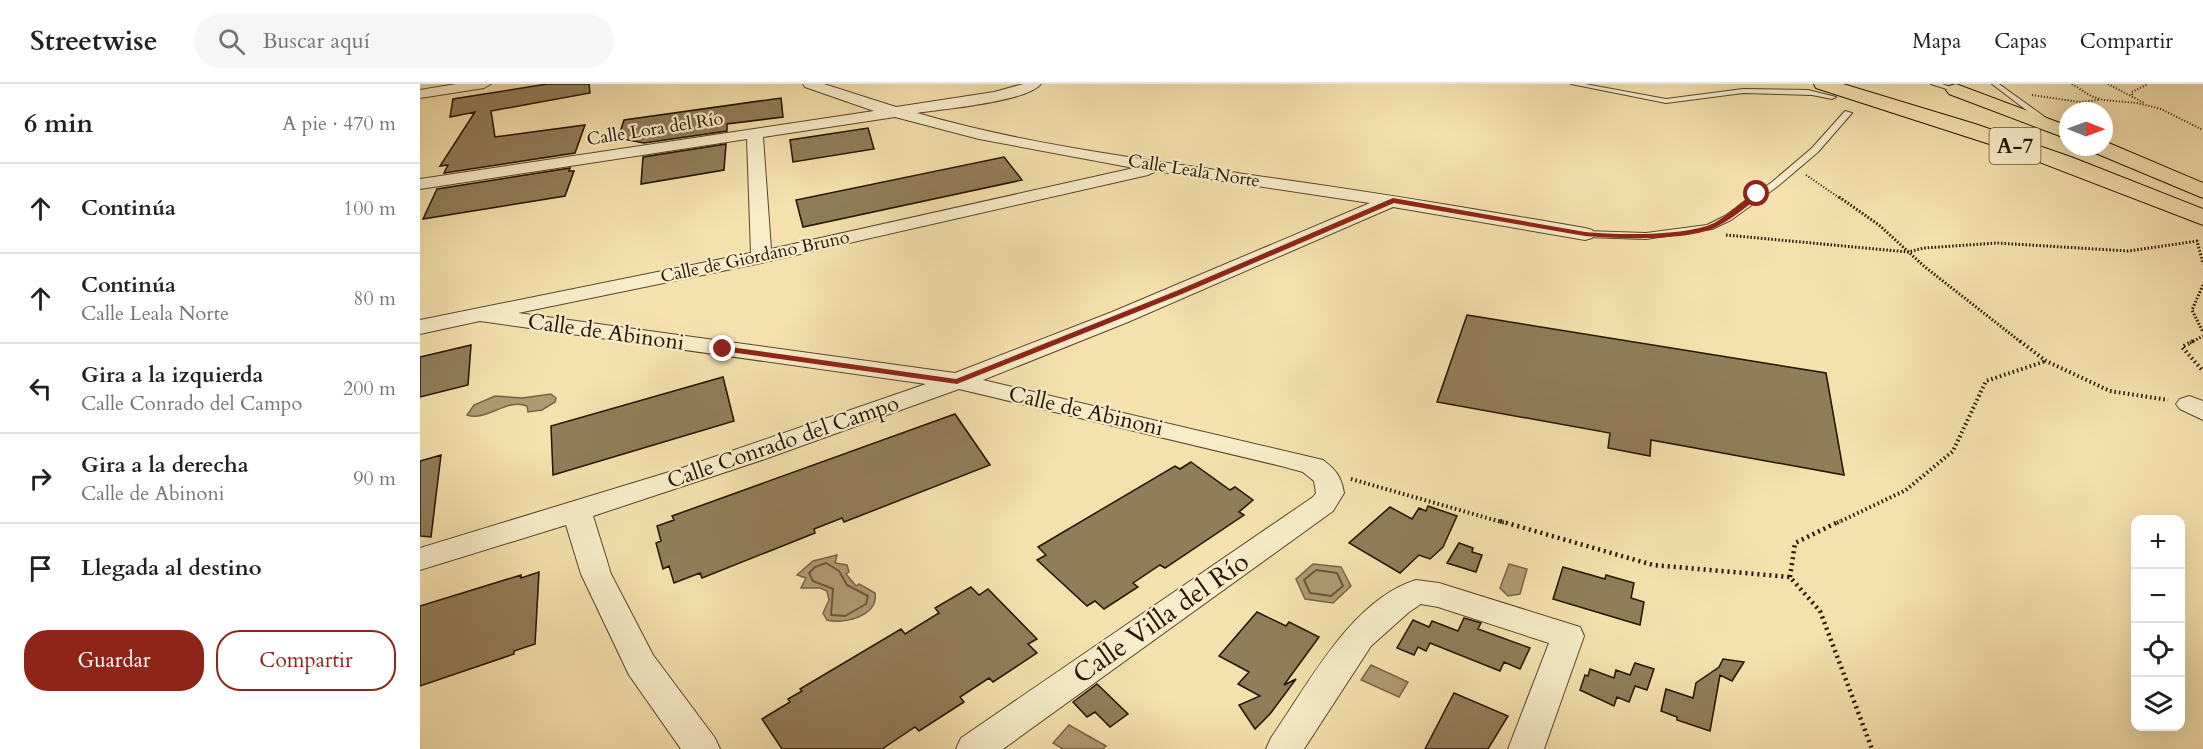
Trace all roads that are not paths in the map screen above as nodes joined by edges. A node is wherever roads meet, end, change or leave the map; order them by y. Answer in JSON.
{"nodes":[{"id":1,"x":484,"y":84,"type":"edge"},
{"id":2,"x":810,"y":84,"type":"edge"},
{"id":3,"x":1034,"y":84,"type":"edge"},
{"id":4,"x":1574,"y":84,"type":"edge"},
{"id":5,"x":1603,"y":84,"type":"edge"},
{"id":6,"x":1738,"y":84,"type":"edge"},
{"id":7,"x":1761,"y":84,"type":"edge"},
{"id":8,"x":1865,"y":84,"type":"edge"},
{"id":9,"x":1934,"y":84,"type":"edge"},
{"id":10,"x":1995,"y":84,"type":"edge"},
{"id":11,"x":1775,"y":87,"type":"junction"},
{"id":12,"x":1955,"y":87,"type":"edge"},
{"id":13,"x":1823,"y":91,"type":"edge"},
{"id":14,"x":1619,"y":92,"type":"junction"},
{"id":15,"x":420,"y":94,"type":"edge"},
{"id":16,"x":895,"y":113,"type":"junction"},
{"id":17,"x":1848,"y":113,"type":"dead end"},
{"id":18,"x":2059,"y":128,"type":"edge"},
{"id":19,"x":2059,"y":129,"type":"edge"},
{"id":20,"x":754,"y":134,"type":"junction"},
{"id":21,"x":2113,"y":152,"type":"edge"},
{"id":22,"x":1090,"y":155,"type":"junction"},
{"id":23,"x":1160,"y":167,"type":"junction"},
{"id":24,"x":1089,"y":183,"type":"junction"},
{"id":25,"x":420,"y":184,"type":"edge"},
{"id":26,"x":1318,"y":189,"type":"junction"},
{"id":27,"x":2203,"y":191,"type":"edge"},
{"id":28,"x":1393,"y":200,"type":"junction"},
{"id":29,"x":2203,"y":201,"type":"edge"},
{"id":30,"x":2203,"y":218,"type":"edge"},
{"id":31,"x":1339,"y":223,"type":"junction"},
{"id":32,"x":1585,"y":234,"type":"joint"},
{"id":33,"x":761,"y":257,"type":"junction"},
{"id":34,"x":482,"y":315,"type":"junction"},
{"id":35,"x":420,"y":327,"type":"edge"},
{"id":36,"x":957,"y":381,"type":"junction"},
{"id":37,"x":1327,"y":477,"type":"joint"},
{"id":38,"x":577,"y":512,"type":"junction"},
{"id":39,"x":420,"y":559,"type":"edge"},
{"id":40,"x":702,"y":749,"type":"edge"},
{"id":41,"x":974,"y":749,"type":"edge"},
{"id":42,"x":1284,"y":749,"type":"edge"},
{"id":43,"x":1526,"y":749,"type":"edge"}],
"edges":[{"from":1,"to":15,"type":"street"},
{"from":2,"to":16,"type":"street","name":"Calle Leala Norte"},
{"from":3,"to":16,"type":"street","name":"Calle Lora del Río"},
{"from":4,"to":14,"type":"lane"},
{"from":5,"to":14,"type":"lane"},
{"from":6,"to":11,"type":"lane"},
{"from":7,"to":11,"type":"lane"},
{"from":8,"to":29,"type":"highway","number":"A-7"},
{"from":9,"to":12,"type":"lane"},
{"from":10,"to":18,"type":"lane"},
{"from":11,"to":13,"type":"lane"},
{"from":12,"to":19,"type":"highway"},
{"from":13,"to":14,"type":"lane"},
{"from":13,"to":30,"type":"highway","number":"A-7"},
{"from":16,"to":20,"type":"street","name":"Calle Lora del Río"},
{"from":16,"to":22,"type":"street","name":"Calle Leala Norte"},
{"from":17,"to":32,"type":"lane"},
{"from":20,"to":25,"type":"street","name":"Calle Lora del Río"},
{"from":20,"to":33,"type":"street"},
{"from":21,"to":27,"type":"highway"},
{"from":22,"to":23,"type":"street","name":"Calle Leala Norte"},
{"from":22,"to":24,"type":"street"},
{"from":23,"to":24,"type":"street","name":"Calle de Giordano Bruno"},
{"from":23,"to":26,"type":"street","name":"Calle Leala Norte"},
{"from":24,"to":33,"type":"street","name":"Calle de Giordano Bruno"},
{"from":26,"to":28,"type":"street","name":"Calle Leala Norte"},
{"from":26,"to":31,"type":"street"},
{"from":28,"to":31,"type":"street","name":"Calle Conrado del Campo"},
{"from":28,"to":32,"type":"street","name":"Calle Leala Norte"},
{"from":31,"to":36,"type":"street","name":"Calle Conrado del Campo"},
{"from":33,"to":34,"type":"street","name":"Calle de Giordano Bruno"},
{"from":34,"to":35,"type":"street","name":"Calle de Giordano Bruno"},
{"from":34,"to":36,"type":"street","name":"Calle de Abinoni"},
{"from":36,"to":37,"type":"street","name":"Calle de Abinoni"},
{"from":36,"to":38,"type":"street","name":"Calle Conrado del Campo"},
{"from":37,"to":41,"type":"street","name":"Calle Villa del Río"},
{"from":38,"to":39,"type":"street","name":"Calle Conrado del Campo"},
{"from":38,"to":40,"type":"street"},
{"from":42,"to":43,"type":"street"}]}
